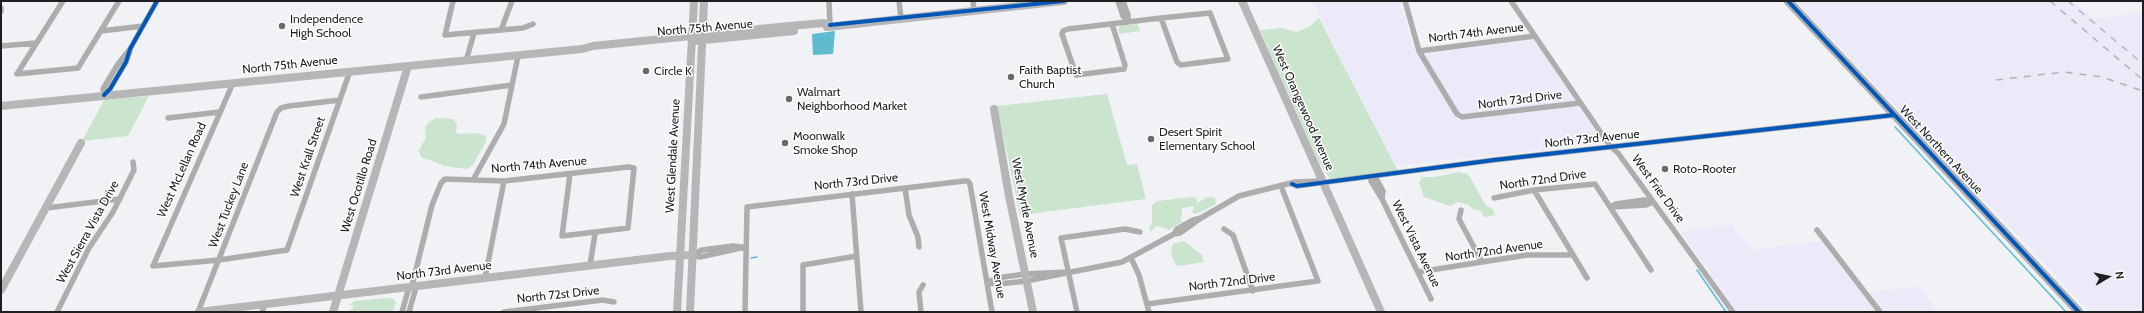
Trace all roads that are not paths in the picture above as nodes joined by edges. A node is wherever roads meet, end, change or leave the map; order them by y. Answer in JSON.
{"nodes":[{"id":1,"x":63,"y":1,"type":"edge"},
{"id":2,"x":119,"y":1,"type":"edge"},
{"id":3,"x":158,"y":1,"type":"edge"},
{"id":4,"x":453,"y":1,"type":"edge"},
{"id":5,"x":512,"y":1,"type":"edge"},
{"id":6,"x":694,"y":1,"type":"edge"},
{"id":7,"x":704,"y":1,"type":"edge"},
{"id":8,"x":829,"y":1,"type":"edge"},
{"id":9,"x":899,"y":1,"type":"edge"},
{"id":10,"x":972,"y":1,"type":"edge"},
{"id":11,"x":1064,"y":1,"type":"edge"},
{"id":12,"x":1118,"y":1,"type":"edge"},
{"id":13,"x":1123,"y":1,"type":"edge"},
{"id":14,"x":1242,"y":1,"type":"edge"},
{"id":15,"x":1405,"y":1,"type":"edge"},
{"id":16,"x":1511,"y":1,"type":"edge"},
{"id":17,"x":1788,"y":1,"type":"edge"},
{"id":18,"x":974,"y":11,"type":"junction"},
{"id":19,"x":1124,"y":13,"type":"junction"},
{"id":20,"x":902,"y":18,"type":"junction"},
{"id":21,"x":1161,"y":18,"type":"junction"},
{"id":22,"x":1128,"y":22,"type":"junction"},
{"id":23,"x":533,"y":24,"type":"dead end"},
{"id":24,"x":1112,"y":24,"type":"junction"},
{"id":25,"x":830,"y":25,"type":"junction"},
{"id":26,"x":143,"y":26,"type":"junction"},
{"id":27,"x":101,"y":30,"type":"junction"},
{"id":28,"x":501,"y":30,"type":"junction"},
{"id":29,"x":474,"y":33,"type":"junction"},
{"id":30,"x":1535,"y":36,"type":"junction"},
{"id":31,"x":701,"y":38,"type":"junction"},
{"id":32,"x":691,"y":39,"type":"junction"},
{"id":33,"x":36,"y":43,"type":"junction"},
{"id":34,"x":1,"y":46,"type":"edge"},
{"id":35,"x":1419,"y":51,"type":"junction"},
{"id":36,"x":518,"y":56,"type":"junction"},
{"id":37,"x":466,"y":61,"type":"junction"},
{"id":38,"x":408,"y":66,"type":"junction"},
{"id":39,"x":350,"y":72,"type":"junction"},
{"id":40,"x":233,"y":83,"type":"junction"},
{"id":41,"x":512,"y":86,"type":"junction"},
{"id":42,"x":104,"y":95,"type":"junction"},
{"id":43,"x":421,"y":97,"type":"dead end"},
{"id":44,"x":340,"y":100,"type":"junction"},
{"id":45,"x":1580,"y":103,"type":"junction"},
{"id":46,"x":1,"y":106,"type":"edge"},
{"id":47,"x":994,"y":109,"type":"dead end"},
{"id":48,"x":220,"y":112,"type":"junction"},
{"id":49,"x":1894,"y":115,"type":"junction"},
{"id":50,"x":168,"y":118,"type":"dead end"},
{"id":51,"x":81,"y":143,"type":"dead end"},
{"id":52,"x":1610,"y":146,"type":"junction"},
{"id":53,"x":134,"y":162,"type":"dead end"},
{"id":54,"x":570,"y":174,"type":"junction"},
{"id":55,"x":1373,"y":177,"type":"junction"},
{"id":56,"x":473,"y":180,"type":"junction"},
{"id":57,"x":504,"y":181,"type":"junction"},
{"id":58,"x":968,"y":181,"type":"joint"},
{"id":59,"x":1323,"y":182,"type":"junction"},
{"id":60,"x":1282,"y":186,"type":"junction"},
{"id":61,"x":905,"y":188,"type":"junction"},
{"id":62,"x":1534,"y":190,"type":"junction"},
{"id":63,"x":852,"y":194,"type":"junction"},
{"id":64,"x":1494,"y":198,"type":"dead end"},
{"id":65,"x":120,"y":199,"type":"junction"},
{"id":66,"x":1653,"y":202,"type":"junction"},
{"id":67,"x":1610,"y":207,"type":"junction"},
{"id":68,"x":46,"y":208,"type":"junction"},
{"id":69,"x":1461,"y":210,"type":"dead end"},
{"id":70,"x":1224,"y":229,"type":"dead end"},
{"id":71,"x":1817,"y":230,"type":"dead end"},
{"id":72,"x":1140,"y":232,"type":"dead end"},
{"id":73,"x":595,"y":234,"type":"junction"},
{"id":74,"x":746,"y":247,"type":"junction"},
{"id":75,"x":919,"y":247,"type":"dead end"},
{"id":76,"x":680,"y":254,"type":"junction"},
{"id":77,"x":692,"y":255,"type":"junction"},
{"id":78,"x":1573,"y":255,"type":"junction"},
{"id":79,"x":857,"y":256,"type":"junction"},
{"id":80,"x":1131,"y":258,"type":"junction"},
{"id":81,"x":219,"y":260,"type":"junction"},
{"id":82,"x":1482,"y":262,"type":"junction"},
{"id":83,"x":590,"y":265,"type":"junction"},
{"id":84,"x":1652,"y":270,"type":"dead end"},
{"id":85,"x":1068,"y":272,"type":"junction"},
{"id":86,"x":1418,"y":272,"type":"junction"},
{"id":87,"x":1026,"y":277,"type":"junction"},
{"id":88,"x":485,"y":278,"type":"junction"},
{"id":89,"x":1587,"y":278,"type":"dead end"},
{"id":90,"x":987,"y":283,"type":"junction"},
{"id":91,"x":923,"y":285,"type":"dead end"},
{"id":92,"x":412,"y":286,"type":"junction"},
{"id":93,"x":1,"y":290,"type":"edge"},
{"id":94,"x":1253,"y":291,"type":"junction"},
{"id":95,"x":338,"y":296,"type":"junction"},
{"id":96,"x":1431,"y":299,"type":"dead end"},
{"id":97,"x":614,"y":302,"type":"dead end"},
{"id":98,"x":1147,"y":304,"type":"junction"},
{"id":99,"x":264,"y":308,"type":"edge"},
{"id":100,"x":556,"y":309,"type":"edge"},
{"id":101,"x":57,"y":312,"type":"edge"},
{"id":102,"x":198,"y":312,"type":"edge"},
{"id":103,"x":333,"y":312,"type":"edge"},
{"id":104,"x":402,"y":312,"type":"edge"},
{"id":105,"x":409,"y":312,"type":"edge"},
{"id":106,"x":504,"y":312,"type":"edge"},
{"id":107,"x":677,"y":312,"type":"edge"},
{"id":108,"x":690,"y":312,"type":"edge"},
{"id":109,"x":745,"y":312,"type":"edge"},
{"id":110,"x":803,"y":312,"type":"edge"},
{"id":111,"x":861,"y":312,"type":"edge"},
{"id":112,"x":921,"y":312,"type":"edge"},
{"id":113,"x":992,"y":312,"type":"edge"},
{"id":114,"x":1033,"y":312,"type":"edge"},
{"id":115,"x":1077,"y":312,"type":"edge"},
{"id":116,"x":1149,"y":312,"type":"edge"},
{"id":117,"x":1381,"y":312,"type":"edge"},
{"id":118,"x":1733,"y":312,"type":"edge"},
{"id":119,"x":1880,"y":312,"type":"edge"},
{"id":120,"x":2079,"y":312,"type":"edge"}],
"edges":[{"from":1,"to":33,"type":"street"},
{"from":2,"to":27,"type":"street"},
{"from":3,"to":26,"type":"street"},
{"from":4,"to":29,"type":"street"},
{"from":5,"to":28,"type":"street"},
{"from":6,"to":32,"type":"main road","name":"West Glendale Avenue"},
{"from":7,"to":31,"type":"main road","name":"West Glendale Avenue"},
{"from":8,"to":25,"type":"street"},
{"from":9,"to":20,"type":"street"},
{"from":10,"to":18,"type":"street"},
{"from":11,"to":18,"type":"main road","name":"North 75th Avenue"},
{"from":12,"to":19,"type":"street"},
{"from":13,"to":19,"type":"street"},
{"from":14,"to":59,"type":"main road","name":"West Orangewood Avenue"},
{"from":15,"to":35,"type":"street"},
{"from":16,"to":30,"type":"street","name":"West Frier Drive"},
{"from":17,"to":49,"type":"main road","name":"West Northern Avenue"},
{"from":18,"to":20,"type":"main road","name":"North 75th Avenue"},
{"from":19,"to":22,"type":"street"},
{"from":20,"to":25,"type":"main road","name":"North 75th Avenue"},
{"from":21,"to":21,"type":"street"},
{"from":21,"to":22,"type":"street"},
{"from":22,"to":24,"type":"street"},
{"from":23,"to":28,"type":"street"},
{"from":24,"to":24,"type":"street"},
{"from":25,"to":31,"type":"main road","name":"North 75th Avenue"},
{"from":26,"to":27,"type":"street"},
{"from":26,"to":42,"type":"street"},
{"from":27,"to":33,"type":"street"},
{"from":28,"to":29,"type":"street"},
{"from":29,"to":37,"type":"street"},
{"from":30,"to":35,"type":"street","name":"North 74th Avenue"},
{"from":30,"to":45,"type":"street","name":"West Frier Drive"},
{"from":31,"to":32,"type":"main road","name":"North 75th Avenue"},
{"from":31,"to":77,"type":"main road","name":"West Glendale Avenue"},
{"from":32,"to":36,"type":"main road","name":"North 75th Avenue"},
{"from":32,"to":76,"type":"main road","name":"West Glendale Avenue"},
{"from":33,"to":34,"type":"street"},
{"from":35,"to":45,"type":"street","name":"North 73rd Drive"},
{"from":36,"to":37,"type":"main road","name":"North 75th Avenue"},
{"from":36,"to":41,"type":"street"},
{"from":37,"to":38,"type":"main road","name":"North 75th Avenue"},
{"from":38,"to":39,"type":"main road","name":"North 75th Avenue"},
{"from":38,"to":95,"type":"main road","name":"West Ocotillo Road"},
{"from":39,"to":40,"type":"main road","name":"North 75th Avenue"},
{"from":39,"to":44,"type":"street","name":"West Krall Street"},
{"from":40,"to":42,"type":"main road","name":"North 75th Avenue"},
{"from":40,"to":48,"type":"street","name":"West McLellan Road"},
{"from":41,"to":43,"type":"street"},
{"from":41,"to":56,"type":"street"},
{"from":42,"to":46,"type":"main road","name":"North 75th Avenue"},
{"from":44,"to":81,"type":"street","name":"West Tuckey Lane"},
{"from":44,"to":81,"type":"street","name":"West Krall Street"},
{"from":45,"to":52,"type":"street","name":"West Frier Drive"},
{"from":47,"to":87,"type":"main road","name":"West Myrtle Avenue"},
{"from":48,"to":50,"type":"street"},
{"from":48,"to":81,"type":"street","name":"West McLellan Road"},
{"from":49,"to":52,"type":"street","name":"North 73rd Avenue"},
{"from":49,"to":120,"type":"main road","name":"West Northern Avenue"},
{"from":51,"to":68,"type":"main road"},
{"from":52,"to":55,"type":"street","name":"North 73rd Avenue"},
{"from":52,"to":66,"type":"street","name":"West Frier Drive"},
{"from":53,"to":65,"type":"street","name":"West Sierra Vista Drive"},
{"from":54,"to":57,"type":"street","name":"North 74th Avenue"},
{"from":54,"to":73,"type":"street"},
{"from":54,"to":73,"type":"street","name":"North 74th Avenue"},
{"from":55,"to":59,"type":"street","name":"North 73rd Avenue"},
{"from":55,"to":86,"type":"street","name":"West Vista Avenue"},
{"from":56,"to":57,"type":"street","name":"North 74th Avenue"},
{"from":56,"to":92,"type":"street","name":"North 74th Avenue"},
{"from":57,"to":88,"type":"street"},
{"from":58,"to":61,"type":"street","name":"North 73rd Drive"},
{"from":58,"to":90,"type":"street","name":"West Midway Avenue"},
{"from":59,"to":60,"type":"street","name":"North 73rd Avenue"},
{"from":59,"to":117,"type":"main road","name":"West Orangewood Avenue"},
{"from":60,"to":80,"type":"street","name":"North 73rd Avenue"},
{"from":60,"to":94,"type":"street","name":"North 72nd Drive"},
{"from":61,"to":63,"type":"street","name":"North 73rd Drive"},
{"from":61,"to":75,"type":"street"},
{"from":62,"to":64,"type":"street","name":"North 72nd Drive"},
{"from":62,"to":67,"type":"street","name":"North 72nd Drive"},
{"from":62,"to":78,"type":"street"},
{"from":63,"to":74,"type":"street","name":"North 73rd Drive"},
{"from":63,"to":79,"type":"street"},
{"from":65,"to":68,"type":"street"},
{"from":65,"to":101,"type":"street","name":"West Sierra Vista Drive"},
{"from":66,"to":67,"type":"street"},
{"from":66,"to":118,"type":"street","name":"West Frier Drive"},
{"from":67,"to":84,"type":"street"},
{"from":68,"to":93,"type":"main road"},
{"from":69,"to":82,"type":"street"},
{"from":70,"to":94,"type":"street"},
{"from":71,"to":119,"type":"street"},
{"from":72,"to":85,"type":"street"},
{"from":73,"to":83,"type":"street"},
{"from":74,"to":77,"type":"street","name":"North 73rd Avenue"},
{"from":74,"to":109,"type":"street"},
{"from":76,"to":77,"type":"main road","name":"North 73rd Avenue"},
{"from":76,"to":83,"type":"main road","name":"North 73rd Avenue"},
{"from":76,"to":107,"type":"main road","name":"West Glendale Avenue"},
{"from":77,"to":108,"type":"main road","name":"West Glendale Avenue"},
{"from":78,"to":82,"type":"street","name":"North 72nd Avenue"},
{"from":78,"to":89,"type":"street"},
{"from":79,"to":110,"type":"street"},
{"from":79,"to":111,"type":"street"},
{"from":80,"to":85,"type":"street","name":"North 73rd Avenue"},
{"from":80,"to":98,"type":"street"},
{"from":81,"to":102,"type":"street","name":"West Tuckey Lane"},
{"from":82,"to":86,"type":"street","name":"North 72nd Avenue"},
{"from":83,"to":88,"type":"main road","name":"North 73rd Avenue"},
{"from":85,"to":87,"type":"street","name":"North 73rd Avenue"},
{"from":85,"to":115,"type":"street"},
{"from":86,"to":96,"type":"street","name":"West Vista Avenue"},
{"from":87,"to":90,"type":"street","name":"North 73rd Avenue"},
{"from":87,"to":114,"type":"main road","name":"West Myrtle Avenue"},
{"from":88,"to":92,"type":"main road","name":"North 73rd Avenue"},
{"from":90,"to":113,"type":"street","name":"West Midway Avenue"},
{"from":91,"to":112,"type":"street"},
{"from":92,"to":95,"type":"main road","name":"North 73rd Avenue"},
{"from":92,"to":104,"type":"street"},
{"from":92,"to":105,"type":"street"},
{"from":94,"to":98,"type":"street","name":"North 72nd Drive"},
{"from":95,"to":99,"type":"main road","name":"North 73rd Avenue"},
{"from":95,"to":103,"type":"main road","name":"West Ocotillo Road"},
{"from":97,"to":100,"type":"street","name":"North 72st Drive"},
{"from":98,"to":116,"type":"street"},
{"from":99,"to":102,"type":"main road","name":"North 73rd Avenue"},
{"from":100,"to":106,"type":"street","name":"North 72st Drive"}]}
